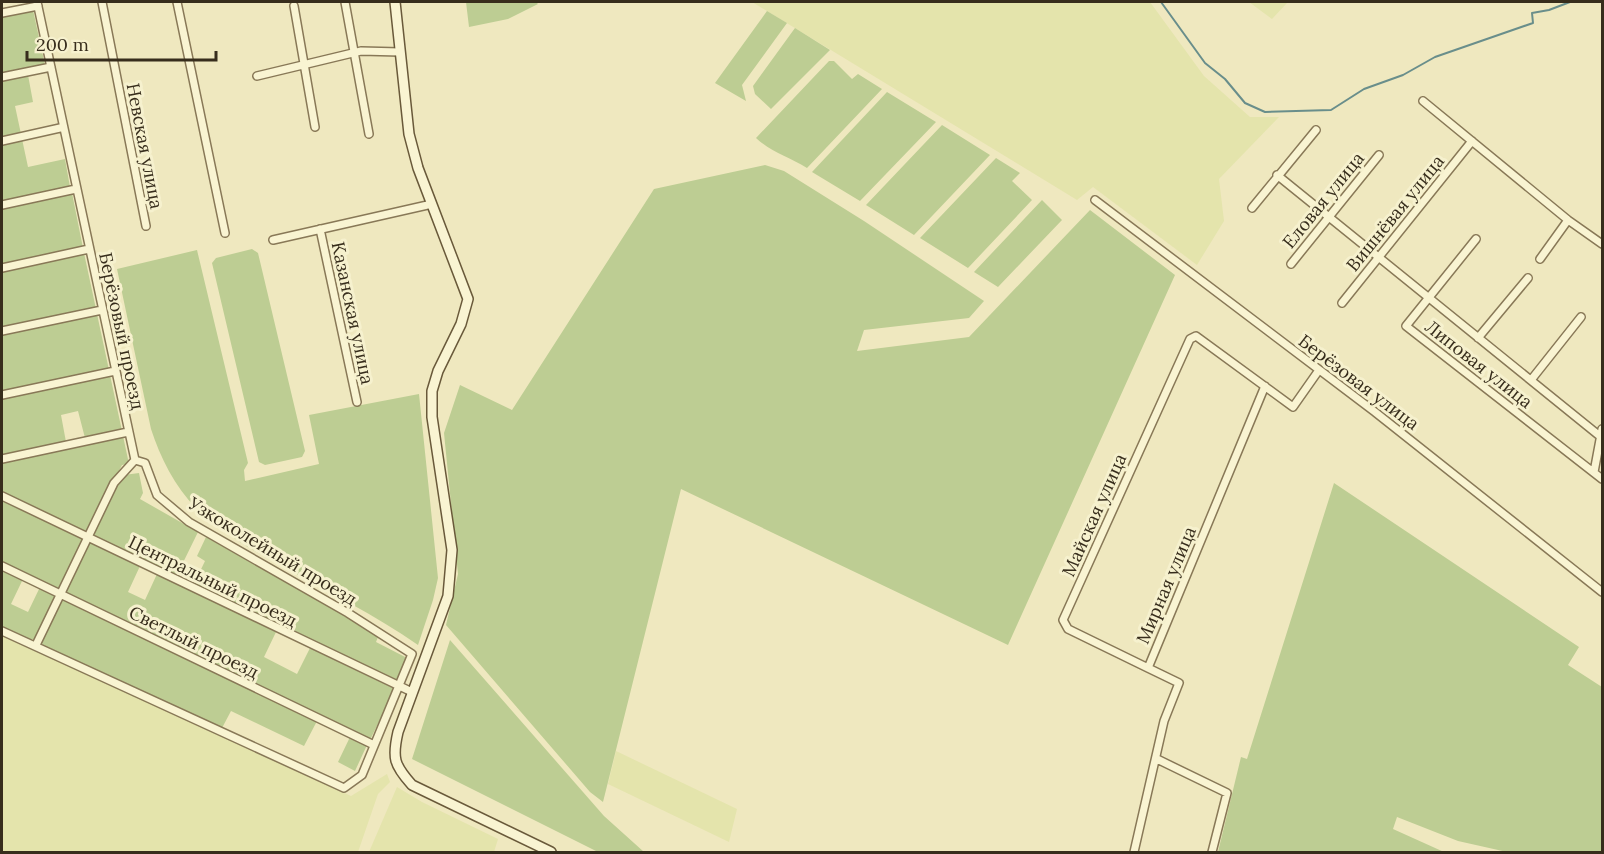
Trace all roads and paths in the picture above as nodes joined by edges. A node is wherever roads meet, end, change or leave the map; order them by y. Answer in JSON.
{"nodes":[{"id":1,"x":102,"y":2,"type":"edge"},
{"id":2,"x":177,"y":2,"type":"edge"},
{"id":3,"x":345,"y":2,"type":"edge"},
{"id":4,"x":395,"y":2,"type":"edge"},
{"id":5,"x":38,"y":4,"type":"edge"},
{"id":6,"x":294,"y":6,"type":"dead end"},
{"id":7,"x":2,"y":14,"type":"edge"},
{"id":8,"x":400,"y":52,"type":"junction"},
{"id":9,"x":354,"y":53,"type":"junction"},
{"id":10,"x":304,"y":65,"type":"junction"},
{"id":11,"x":51,"y":67,"type":"junction"},
{"id":12,"x":257,"y":76,"type":"dead end"},
{"id":13,"x":2,"y":77,"type":"edge"},
{"id":14,"x":1423,"y":101,"type":"dead end"},
{"id":15,"x":315,"y":127,"type":"dead end"},
{"id":16,"x":60,"y":128,"type":"dead end"},
{"id":17,"x":1316,"y":130,"type":"dead end"},
{"id":18,"x":369,"y":134,"type":"dead end"},
{"id":19,"x":2,"y":141,"type":"edge"},
{"id":20,"x":1472,"y":141,"type":"junction"},
{"id":21,"x":1379,"y":155,"type":"dead end"},
{"id":22,"x":1277,"y":175,"type":"junction"},
{"id":23,"x":76,"y":189,"type":"junction"},
{"id":24,"x":1095,"y":200,"type":"dead end"},
{"id":25,"x":432,"y":204,"type":"junction"},
{"id":26,"x":2,"y":205,"type":"edge"},
{"id":27,"x":1251,"y":208,"type":"dead end"},
{"id":28,"x":1329,"y":216,"type":"junction"},
{"id":29,"x":1568,"y":219,"type":"junction"},
{"id":30,"x":146,"y":226,"type":"dead end"},
{"id":31,"x":320,"y":229,"type":"junction"},
{"id":32,"x":225,"y":233,"type":"dead end"},
{"id":33,"x":1476,"y":239,"type":"dead end"},
{"id":34,"x":273,"y":240,"type":"dead end"},
{"id":35,"x":1602,"y":244,"type":"edge"},
{"id":36,"x":89,"y":249,"type":"junction"},
{"id":37,"x":1378,"y":257,"type":"junction"},
{"id":38,"x":1540,"y":259,"type":"dead end"},
{"id":39,"x":1291,"y":264,"type":"dead end"},
{"id":40,"x":2,"y":268,"type":"edge"},
{"id":41,"x":1528,"y":278,"type":"dead end"},
{"id":42,"x":1429,"y":298,"type":"junction"},
{"id":43,"x":1342,"y":303,"type":"dead end"},
{"id":44,"x":102,"y":310,"type":"junction"},
{"id":45,"x":1581,"y":317,"type":"dead end"},
{"id":46,"x":2,"y":331,"type":"edge"},
{"id":47,"x":1478,"y":338,"type":"junction"},
{"id":48,"x":1319,"y":370,"type":"junction"},
{"id":49,"x":115,"y":371,"type":"junction"},
{"id":50,"x":1531,"y":380,"type":"junction"},
{"id":51,"x":1265,"y":386,"type":"junction"},
{"id":52,"x":2,"y":395,"type":"edge"},
{"id":53,"x":357,"y":402,"type":"dead end"},
{"id":54,"x":128,"y":432,"type":"junction"},
{"id":55,"x":1602,"y":433,"type":"edge"},
{"id":56,"x":2,"y":459,"type":"edge"},
{"id":57,"x":135,"y":460,"type":"junction"},
{"id":58,"x":1594,"y":472,"type":"junction"},
{"id":59,"x":1602,"y":479,"type":"edge"},
{"id":60,"x":2,"y":496,"type":"edge"},
{"id":61,"x":88,"y":537,"type":"junction"},
{"id":62,"x":2,"y":566,"type":"edge"},
{"id":63,"x":1602,"y":592,"type":"edge"},
{"id":64,"x":60,"y":594,"type":"junction"},
{"id":65,"x":2,"y":631,"type":"edge"},
{"id":66,"x":36,"y":645,"type":"junction"},
{"id":67,"x":1148,"y":668,"type":"junction"},
{"id":68,"x":399,"y":687,"type":"junction"},
{"id":69,"x":412,"y":692,"type":"junction"},
{"id":70,"x":374,"y":745,"type":"junction"},
{"id":71,"x":1157,"y":759,"type":"junction"},
{"id":72,"x":551,"y":852,"type":"edge"},
{"id":73,"x":1134,"y":852,"type":"edge"},
{"id":74,"x":1212,"y":852,"type":"edge"}],
"edges":[{"from":1,"to":30,"type":"street","name":"Невская улица"},
{"from":2,"to":32,"type":"street"},
{"from":3,"to":9,"type":"street"},
{"from":4,"to":8,"type":"main road"},
{"from":5,"to":7,"type":"street"},
{"from":5,"to":11,"type":"street","name":"Берёзовый проезд"},
{"from":6,"to":10,"type":"street"},
{"from":8,"to":9,"type":"street"},
{"from":8,"to":25,"type":"main road"},
{"from":9,"to":10,"type":"street"},
{"from":9,"to":18,"type":"street"},
{"from":10,"to":12,"type":"street"},
{"from":10,"to":15,"type":"street"},
{"from":11,"to":13,"type":"street"},
{"from":11,"to":23,"type":"street","name":"Берёзовый проезд"},
{"from":14,"to":20,"type":"street"},
{"from":16,"to":19,"type":"street"},
{"from":17,"to":22,"type":"street"},
{"from":20,"to":29,"type":"street"},
{"from":20,"to":37,"type":"street","name":"Вишнёвая улица"},
{"from":21,"to":28,"type":"street","name":"Еловая улица"},
{"from":22,"to":27,"type":"street"},
{"from":22,"to":28,"type":"street"},
{"from":23,"to":26,"type":"street"},
{"from":23,"to":36,"type":"street","name":"Берёзовый проезд"},
{"from":24,"to":48,"type":"street","name":"Берёзовая улица"},
{"from":25,"to":31,"type":"street"},
{"from":25,"to":69,"type":"main road"},
{"from":28,"to":37,"type":"street"},
{"from":28,"to":39,"type":"street","name":"Еловая улица"},
{"from":29,"to":35,"type":"street"},
{"from":29,"to":38,"type":"street"},
{"from":31,"to":34,"type":"street"},
{"from":31,"to":53,"type":"street","name":"Казанская улица"},
{"from":33,"to":42,"type":"street","name":"Липовая улица"},
{"from":36,"to":40,"type":"street"},
{"from":36,"to":44,"type":"street","name":"Берёзовый проезд"},
{"from":37,"to":42,"type":"street"},
{"from":37,"to":43,"type":"street","name":"Вишнёвая улица"},
{"from":41,"to":47,"type":"street"},
{"from":42,"to":47,"type":"street"},
{"from":42,"to":58,"type":"street","name":"Липовая улица"},
{"from":44,"to":46,"type":"street"},
{"from":44,"to":49,"type":"street","name":"Берёзовый проезд"},
{"from":45,"to":50,"type":"street"},
{"from":47,"to":50,"type":"street"},
{"from":48,"to":51,"type":"street"},
{"from":48,"to":63,"type":"street","name":"Берёзовая улица"},
{"from":49,"to":52,"type":"street"},
{"from":49,"to":54,"type":"street","name":"Берёзовый проезд"},
{"from":50,"to":55,"type":"street"},
{"from":51,"to":67,"type":"street","name":"Мирная улица"},
{"from":51,"to":67,"type":"street","name":"Майская улица"},
{"from":54,"to":56,"type":"street"},
{"from":54,"to":57,"type":"street","name":"Берёзовый проезд"},
{"from":55,"to":58,"type":"street"},
{"from":57,"to":61,"type":"street"},
{"from":57,"to":68,"type":"street","name":"Узкоколейный проезд"},
{"from":58,"to":59,"type":"street"},
{"from":60,"to":61,"type":"street","name":"Центральный проезд"},
{"from":61,"to":64,"type":"street"},
{"from":61,"to":68,"type":"street","name":"Центральный проезд"},
{"from":62,"to":64,"type":"street","name":"Светлый проезд"},
{"from":64,"to":66,"type":"street"},
{"from":64,"to":70,"type":"street","name":"Светлый проезд"},
{"from":65,"to":66,"type":"street"},
{"from":66,"to":70,"type":"street"},
{"from":67,"to":71,"type":"street","name":"Мирная улица"},
{"from":68,"to":69,"type":"street","name":"Центральный проезд"},
{"from":68,"to":70,"type":"street"},
{"from":69,"to":72,"type":"main road"},
{"from":71,"to":73,"type":"street","name":"Мирная улица"},
{"from":71,"to":74,"type":"street"}]}
